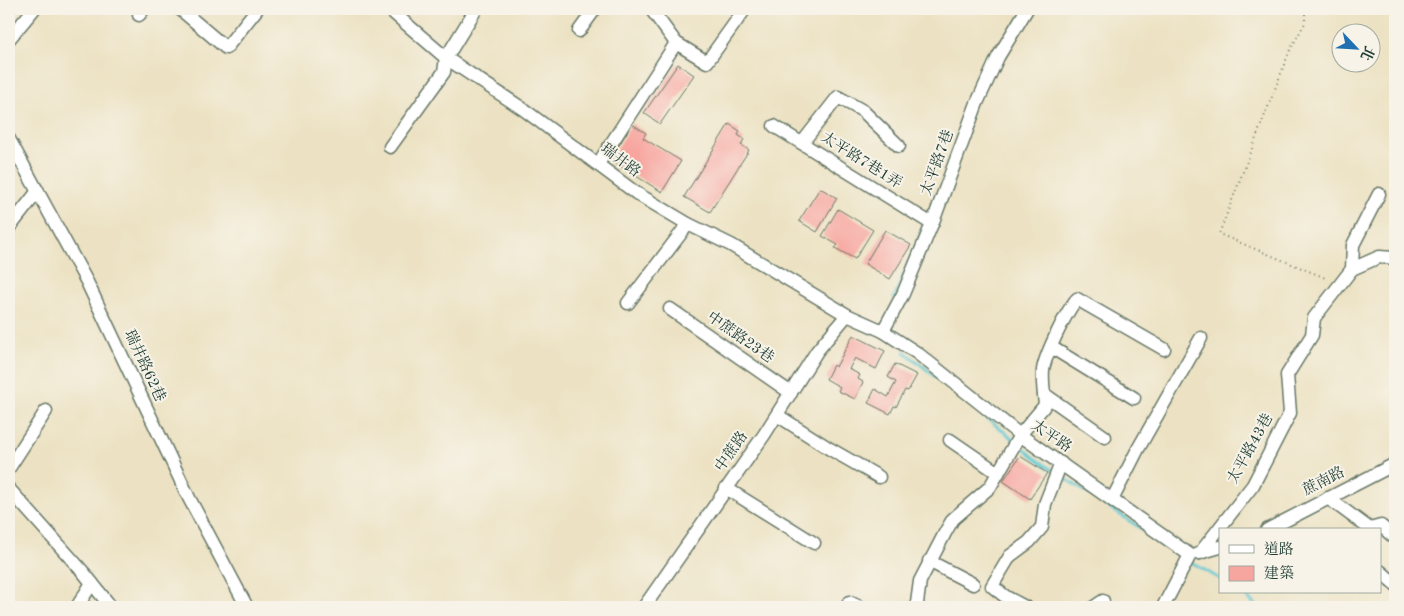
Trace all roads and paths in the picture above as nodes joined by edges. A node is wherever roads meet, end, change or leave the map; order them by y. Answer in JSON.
{"nodes":[{"id":1,"x":34,"y":9,"type":"edge"},
{"id":2,"x":180,"y":9,"type":"edge"},
{"id":3,"x":257,"y":9,"type":"edge"},
{"id":4,"x":389,"y":9,"type":"edge"},
{"id":5,"x":476,"y":9,"type":"edge"},
{"id":6,"x":595,"y":9,"type":"edge"},
{"id":7,"x":651,"y":9,"type":"edge"},
{"id":8,"x":745,"y":9,"type":"edge"},
{"id":9,"x":1027,"y":9,"type":"edge"},
{"id":10,"x":1305,"y":9,"type":"edge"},
{"id":11,"x":579,"y":31,"type":"dead end"},
{"id":12,"x":9,"y":39,"type":"edge"},
{"id":13,"x":676,"y":42,"type":"junction"},
{"id":14,"x":446,"y":58,"type":"junction"},
{"id":15,"x":774,"y":126,"type":"dead end"},
{"id":16,"x":9,"y":139,"type":"edge"},
{"id":17,"x":802,"y":143,"type":"junction"},
{"id":18,"x":390,"y":146,"type":"dead end"},
{"id":19,"x":899,"y":146,"type":"dead end"},
{"id":20,"x":598,"y":164,"type":"junction"},
{"id":21,"x":38,"y":191,"type":"junction"},
{"id":22,"x":1379,"y":194,"type":"dead end"},
{"id":23,"x":688,"y":224,"type":"junction"},
{"id":24,"x":932,"y":224,"type":"junction"},
{"id":25,"x":9,"y":228,"type":"edge"},
{"id":26,"x":1395,"y":258,"type":"edge"},
{"id":27,"x":1352,"y":270,"type":"junction"},
{"id":28,"x":1340,"y":284,"type":"junction"},
{"id":29,"x":628,"y":303,"type":"dead end"},
{"id":30,"x":670,"y":309,"type":"dead end"},
{"id":31,"x":847,"y":315,"type":"junction"},
{"id":32,"x":883,"y":331,"type":"junction"},
{"id":33,"x":1201,"y":338,"type":"dead end"},
{"id":34,"x":1051,"y":347,"type":"junction"},
{"id":35,"x":1164,"y":349,"type":"dead end"},
{"id":36,"x":791,"y":393,"type":"junction"},
{"id":37,"x":1044,"y":394,"type":"junction"},
{"id":38,"x":1134,"y":398,"type":"dead end"},
{"id":39,"x":46,"y":411,"type":"dead end"},
{"id":40,"x":777,"y":415,"type":"junction"},
{"id":41,"x":1020,"y":435,"type":"junction"},
{"id":42,"x":1105,"y":437,"type":"dead end"},
{"id":43,"x":950,"y":440,"type":"dead end"},
{"id":44,"x":1061,"y":463,"type":"junction"},
{"id":45,"x":1395,"y":464,"type":"edge"},
{"id":46,"x":9,"y":468,"type":"edge"},
{"id":47,"x":998,"y":473,"type":"junction"},
{"id":48,"x":879,"y":477,"type":"dead end"},
{"id":49,"x":726,"y":488,"type":"junction"},
{"id":50,"x":9,"y":489,"type":"edge"},
{"id":51,"x":1328,"y":498,"type":"junction"},
{"id":52,"x":1112,"y":500,"type":"junction"},
{"id":53,"x":1271,"y":528,"type":"edge"},
{"id":54,"x":1368,"y":528,"type":"edge"},
{"id":55,"x":1373,"y":528,"type":"edge"},
{"id":56,"x":1395,"y":538,"type":"edge"},
{"id":57,"x":814,"y":543,"type":"dead end"},
{"id":58,"x":1219,"y":548,"type":"edge"},
{"id":59,"x":1195,"y":554,"type":"junction"},
{"id":60,"x":929,"y":562,"type":"junction"},
{"id":61,"x":1382,"y":573,"type":"edge"},
{"id":62,"x":92,"y":583,"type":"junction"},
{"id":63,"x":973,"y":584,"type":"dead end"},
{"id":64,"x":1395,"y":584,"type":"edge"},
{"id":65,"x":647,"y":606,"type":"edge"},
{"id":66,"x":77,"y":607,"type":"edge"},
{"id":67,"x":111,"y":607,"type":"edge"},
{"id":68,"x":247,"y":607,"type":"edge"},
{"id":69,"x":918,"y":607,"type":"edge"},
{"id":70,"x":1025,"y":607,"type":"edge"},
{"id":71,"x":1164,"y":607,"type":"edge"}],
"edges":[{"from":1,"to":12,"type":"street"},
{"from":2,"to":3,"type":"street"},
{"from":4,"to":14,"type":"street","name":"瑞井路"},
{"from":5,"to":14,"type":"street"},
{"from":6,"to":11,"type":"street"},
{"from":7,"to":13,"type":"street"},
{"from":8,"to":13,"type":"street"},
{"from":9,"to":24,"type":"street","name":"太平路7巷"},
{"from":10,"to":28,"type":"path"},
{"from":13,"to":20,"type":"street"},
{"from":14,"to":18,"type":"street"},
{"from":14,"to":20,"type":"street","name":"瑞井路"},
{"from":15,"to":17,"type":"street","name":"太平路7巷1弄"},
{"from":16,"to":21,"type":"street","name":"瑞井路62巷"},
{"from":17,"to":19,"type":"street"},
{"from":17,"to":24,"type":"street","name":"太平路7巷1弄"},
{"from":20,"to":23,"type":"street","name":"瑞井路"},
{"from":21,"to":25,"type":"street"},
{"from":21,"to":68,"type":"street","name":"瑞井路62巷"},
{"from":22,"to":27,"type":"street"},
{"from":23,"to":29,"type":"street"},
{"from":23,"to":31,"type":"street","name":"瑞井路"},
{"from":24,"to":32,"type":"street","name":"太平路7巷"},
{"from":26,"to":27,"type":"street"},
{"from":27,"to":28,"type":"street","name":"太平路43巷"},
{"from":28,"to":59,"type":"street","name":"太平路43巷"},
{"from":30,"to":36,"type":"street","name":"中蔗路23巷"},
{"from":31,"to":32,"type":"street","name":"太平路"},
{"from":31,"to":36,"type":"street","name":"中蔗路"},
{"from":32,"to":41,"type":"street","name":"太平路"},
{"from":33,"to":52,"type":"street"},
{"from":34,"to":35,"type":"street"},
{"from":34,"to":37,"type":"street"},
{"from":34,"to":38,"type":"street"},
{"from":36,"to":40,"type":"street","name":"中蔗路"},
{"from":37,"to":41,"type":"street"},
{"from":37,"to":42,"type":"street"},
{"from":39,"to":46,"type":"street"},
{"from":40,"to":48,"type":"street"},
{"from":40,"to":49,"type":"street","name":"中蔗路"},
{"from":41,"to":44,"type":"street","name":"太平路"},
{"from":41,"to":47,"type":"street"},
{"from":43,"to":47,"type":"street"},
{"from":44,"to":52,"type":"street","name":"太平路"},
{"from":44,"to":70,"type":"street"},
{"from":45,"to":51,"type":"street","name":"蔗南路"},
{"from":47,"to":60,"type":"street"},
{"from":49,"to":57,"type":"street"},
{"from":49,"to":65,"type":"street","name":"中蔗路"},
{"from":50,"to":62,"type":"street"},
{"from":51,"to":53,"type":"street","name":"蔗南路"},
{"from":51,"to":54,"type":"street"},
{"from":52,"to":59,"type":"street","name":"太平路"},
{"from":55,"to":56,"type":"street"},
{"from":58,"to":59,"type":"street"},
{"from":59,"to":71,"type":"street"},
{"from":60,"to":63,"type":"street"},
{"from":60,"to":69,"type":"street"},
{"from":61,"to":64,"type":"street"},
{"from":62,"to":66,"type":"street"},
{"from":62,"to":67,"type":"street"}]}
